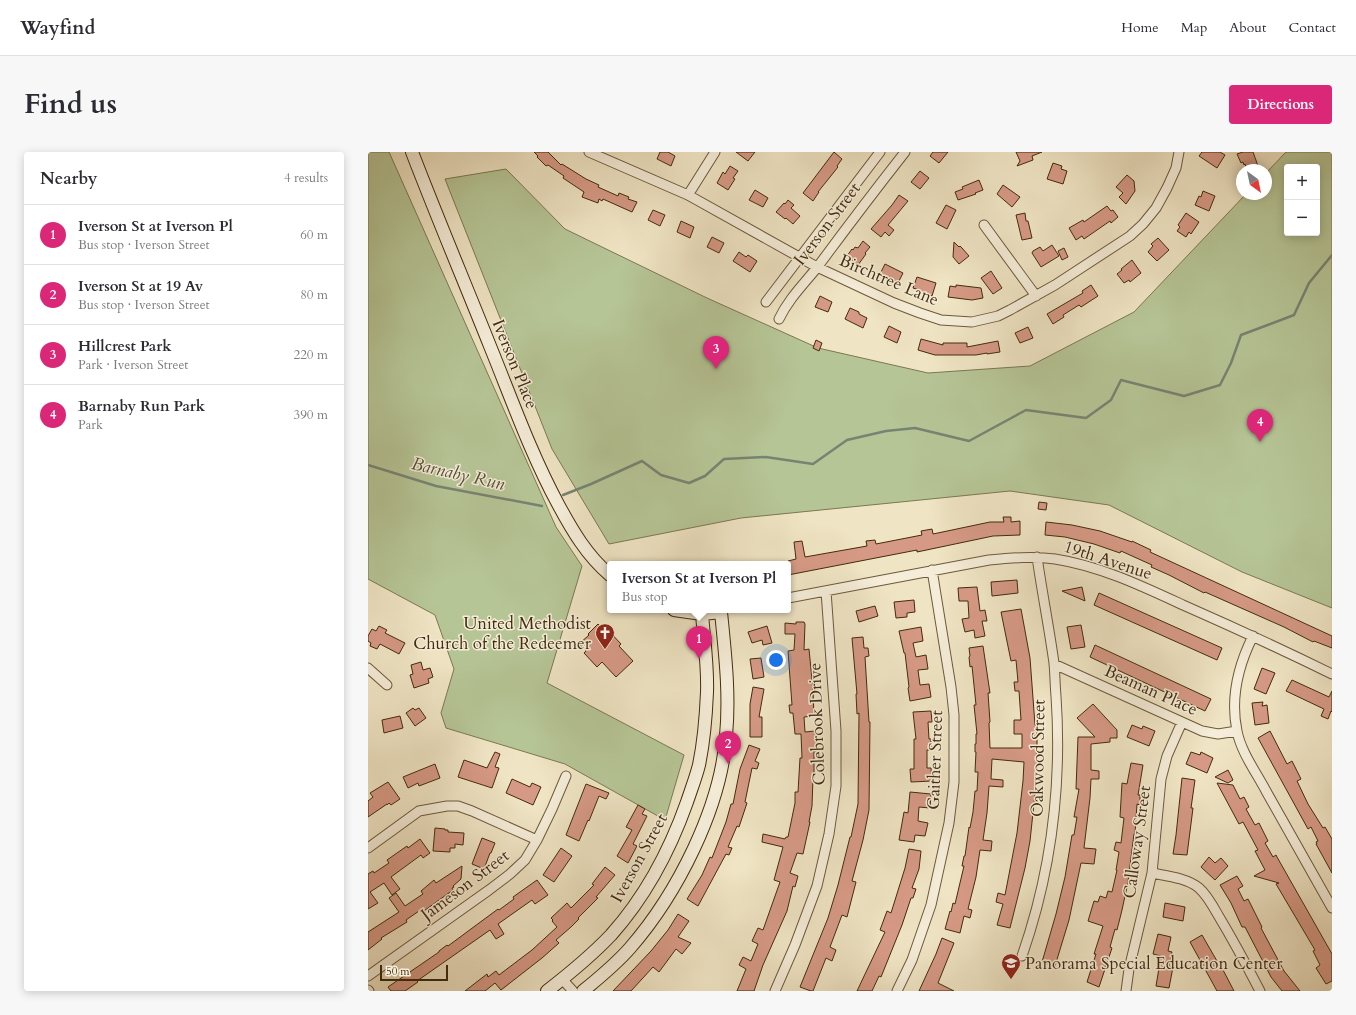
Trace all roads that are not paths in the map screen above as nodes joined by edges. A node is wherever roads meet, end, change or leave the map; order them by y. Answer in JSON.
{"nodes":[{"id":1,"x":412,"y":152,"type":"edge"},
{"id":2,"x":589,"y":152,"type":"edge"},
{"id":3,"x":715,"y":152,"type":"edge"},
{"id":4,"x":880,"y":152,"type":"edge"},
{"id":5,"x":905,"y":152,"type":"edge"},
{"id":6,"x":1179,"y":152,"type":"edge"},
{"id":7,"x":688,"y":196,"type":"junction"},
{"id":8,"x":984,"y":225,"type":"dead end"},
{"id":9,"x":800,"y":257,"type":"junction"},
{"id":10,"x":817,"y":267,"type":"junction"},
{"id":11,"x":1036,"y":296,"type":"junction"},
{"id":12,"x":766,"y":302,"type":"dead end"},
{"id":13,"x":779,"y":319,"type":"dead end"},
{"id":14,"x":1037,"y":558,"type":"junction"},
{"id":15,"x":932,"y":570,"type":"junction"},
{"id":16,"x":607,"y":572,"type":"edge"},
{"id":17,"x":826,"y":591,"type":"junction"},
{"id":18,"x":791,"y":597,"type":"edge"},
{"id":19,"x":695,"y":613,"type":"edge"},
{"id":20,"x":710,"y":613,"type":"edge"},
{"id":21,"x":725,"y":613,"type":"edge"},
{"id":22,"x":702,"y":614,"type":"junction"},
{"id":23,"x":1253,"y":636,"type":"junction"},
{"id":24,"x":1054,"y":664,"type":"junction"},
{"id":25,"x":368,"y":668,"type":"edge"},
{"id":26,"x":1332,"y":674,"type":"edge"},
{"id":27,"x":388,"y":685,"type":"dead end"},
{"id":28,"x":1182,"y":722,"type":"junction"},
{"id":29,"x":1237,"y":731,"type":"junction"},
{"id":30,"x":566,"y":776,"type":"dead end"},
{"id":31,"x":537,"y":840,"type":"junction"},
{"id":32,"x":368,"y":848,"type":"edge"},
{"id":33,"x":1152,"y":873,"type":"junction"},
{"id":34,"x":1332,"y":908,"type":"edge"},
{"id":35,"x":1022,"y":956,"type":"dead end"},
{"id":36,"x":368,"y":976,"type":"edge"},
{"id":37,"x":562,"y":979,"type":"junction"},
{"id":38,"x":547,"y":991,"type":"edge"},
{"id":39,"x":573,"y":991,"type":"edge"},
{"id":40,"x":583,"y":991,"type":"edge"},
{"id":41,"x":775,"y":991,"type":"edge"},
{"id":42,"x":896,"y":991,"type":"edge"},
{"id":43,"x":1126,"y":991,"type":"edge"},
{"id":44,"x":1260,"y":991,"type":"edge"}],
"edges":[{"from":1,"to":16,"type":"main road","name":"Iverson Place"},
{"from":2,"to":7,"type":"street","name":"Birchtree Lane"},
{"from":3,"to":7,"type":"street"},
{"from":4,"to":9,"type":"street","name":"Iverson Street"},
{"from":5,"to":10,"type":"street","name":"Iverson Street"},
{"from":6,"to":11,"type":"street","name":"Birchtree Lane"},
{"from":7,"to":9,"type":"street","name":"Birchtree Lane"},
{"from":8,"to":11,"type":"street"},
{"from":9,"to":10,"type":"street","name":"Birchtree Lane"},
{"from":9,"to":12,"type":"street","name":"Iverson Street"},
{"from":10,"to":11,"type":"street","name":"Birchtree Lane"},
{"from":10,"to":13,"type":"street","name":"Iverson Street"},
{"from":14,"to":15,"type":"street","name":"19th Avenue"},
{"from":14,"to":23,"type":"street","name":"19th Avenue"},
{"from":14,"to":24,"type":"street","name":"Oakwood Street"},
{"from":15,"to":17,"type":"street","name":"19th Avenue"},
{"from":15,"to":42,"type":"street","name":"Gaither Street"},
{"from":17,"to":18,"type":"street","name":"19th Avenue"},
{"from":17,"to":41,"type":"street","name":"Colebrook Drive"},
{"from":19,"to":22,"type":"main road"},
{"from":20,"to":22,"type":"main road"},
{"from":21,"to":40,"type":"main road"},
{"from":22,"to":37,"type":"main road","name":"Iverson Street"},
{"from":23,"to":26,"type":"street","name":"19th Avenue"},
{"from":23,"to":29,"type":"street"},
{"from":24,"to":28,"type":"street","name":"Beaman Place"},
{"from":24,"to":35,"type":"street","name":"Oakwood Street"},
{"from":25,"to":27,"type":"street"},
{"from":28,"to":29,"type":"street","name":"Beaman Place"},
{"from":28,"to":33,"type":"street","name":"Calloway Street"},
{"from":29,"to":34,"type":"street"},
{"from":30,"to":31,"type":"street","name":"Jameson Street"},
{"from":31,"to":32,"type":"street"},
{"from":31,"to":36,"type":"street","name":"Jameson Street"},
{"from":33,"to":43,"type":"street","name":"Calloway Street"},
{"from":33,"to":44,"type":"street"},
{"from":37,"to":38,"type":"main road","name":"Iverson Street"},
{"from":37,"to":39,"type":"street"}]}
